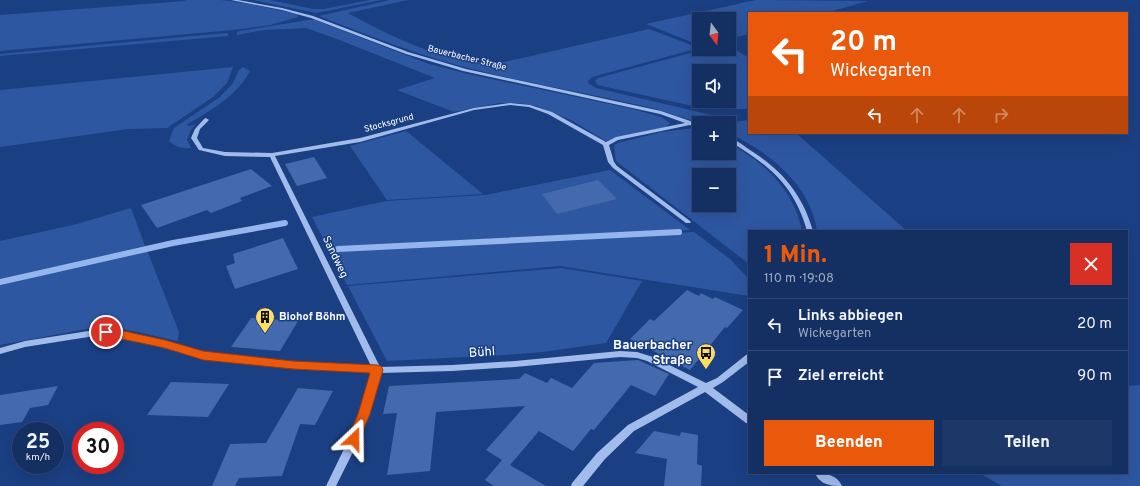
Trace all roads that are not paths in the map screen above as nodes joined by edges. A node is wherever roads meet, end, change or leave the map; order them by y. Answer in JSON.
{"nodes":[{"id":1,"x":233,"y":0,"type":"edge"},
{"id":2,"x":206,"y":120,"type":"dead end"},
{"id":3,"x":691,"y":123,"type":"joint"},
{"id":4,"x":736,"y":143,"type":"edge"},
{"id":5,"x":606,"y":144,"type":"junction"},
{"id":6,"x":272,"y":155,"type":"junction"},
{"id":7,"x":688,"y":222,"type":"dead end"},
{"id":8,"x":810,"y":230,"type":"edge"},
{"id":9,"x":0,"y":351,"type":"edge"},
{"id":10,"x":748,"y":358,"type":"edge"},
{"id":11,"x":377,"y":370,"type":"junction"},
{"id":12,"x":707,"y":388,"type":"junction"},
{"id":13,"x":748,"y":419,"type":"edge"},
{"id":14,"x":821,"y":474,"type":"edge"},
{"id":15,"x":330,"y":486,"type":"edge"},
{"id":16,"x":576,"y":486,"type":"edge"},
{"id":17,"x":837,"y":486,"type":"edge"}],
"edges":[{"from":1,"to":3,"type":"street","name":"Bauerbacher Straße"},
{"from":2,"to":6,"type":"street","name":"Stocksgrund"},
{"from":3,"to":5,"type":"street"},
{"from":4,"to":8,"type":"street"},
{"from":5,"to":6,"type":"street","name":"Stocksgrund"},
{"from":5,"to":7,"type":"street"},
{"from":6,"to":11,"type":"street","name":"Sandweg"},
{"from":9,"to":11,"type":"street","name":"Bühl"},
{"from":10,"to":12,"type":"street"},
{"from":11,"to":12,"type":"street","name":"Bühl"},
{"from":11,"to":15,"type":"street"},
{"from":12,"to":13,"type":"street","name":"Bühl"},
{"from":12,"to":16,"type":"street"},
{"from":14,"to":17,"type":"street"}]}
